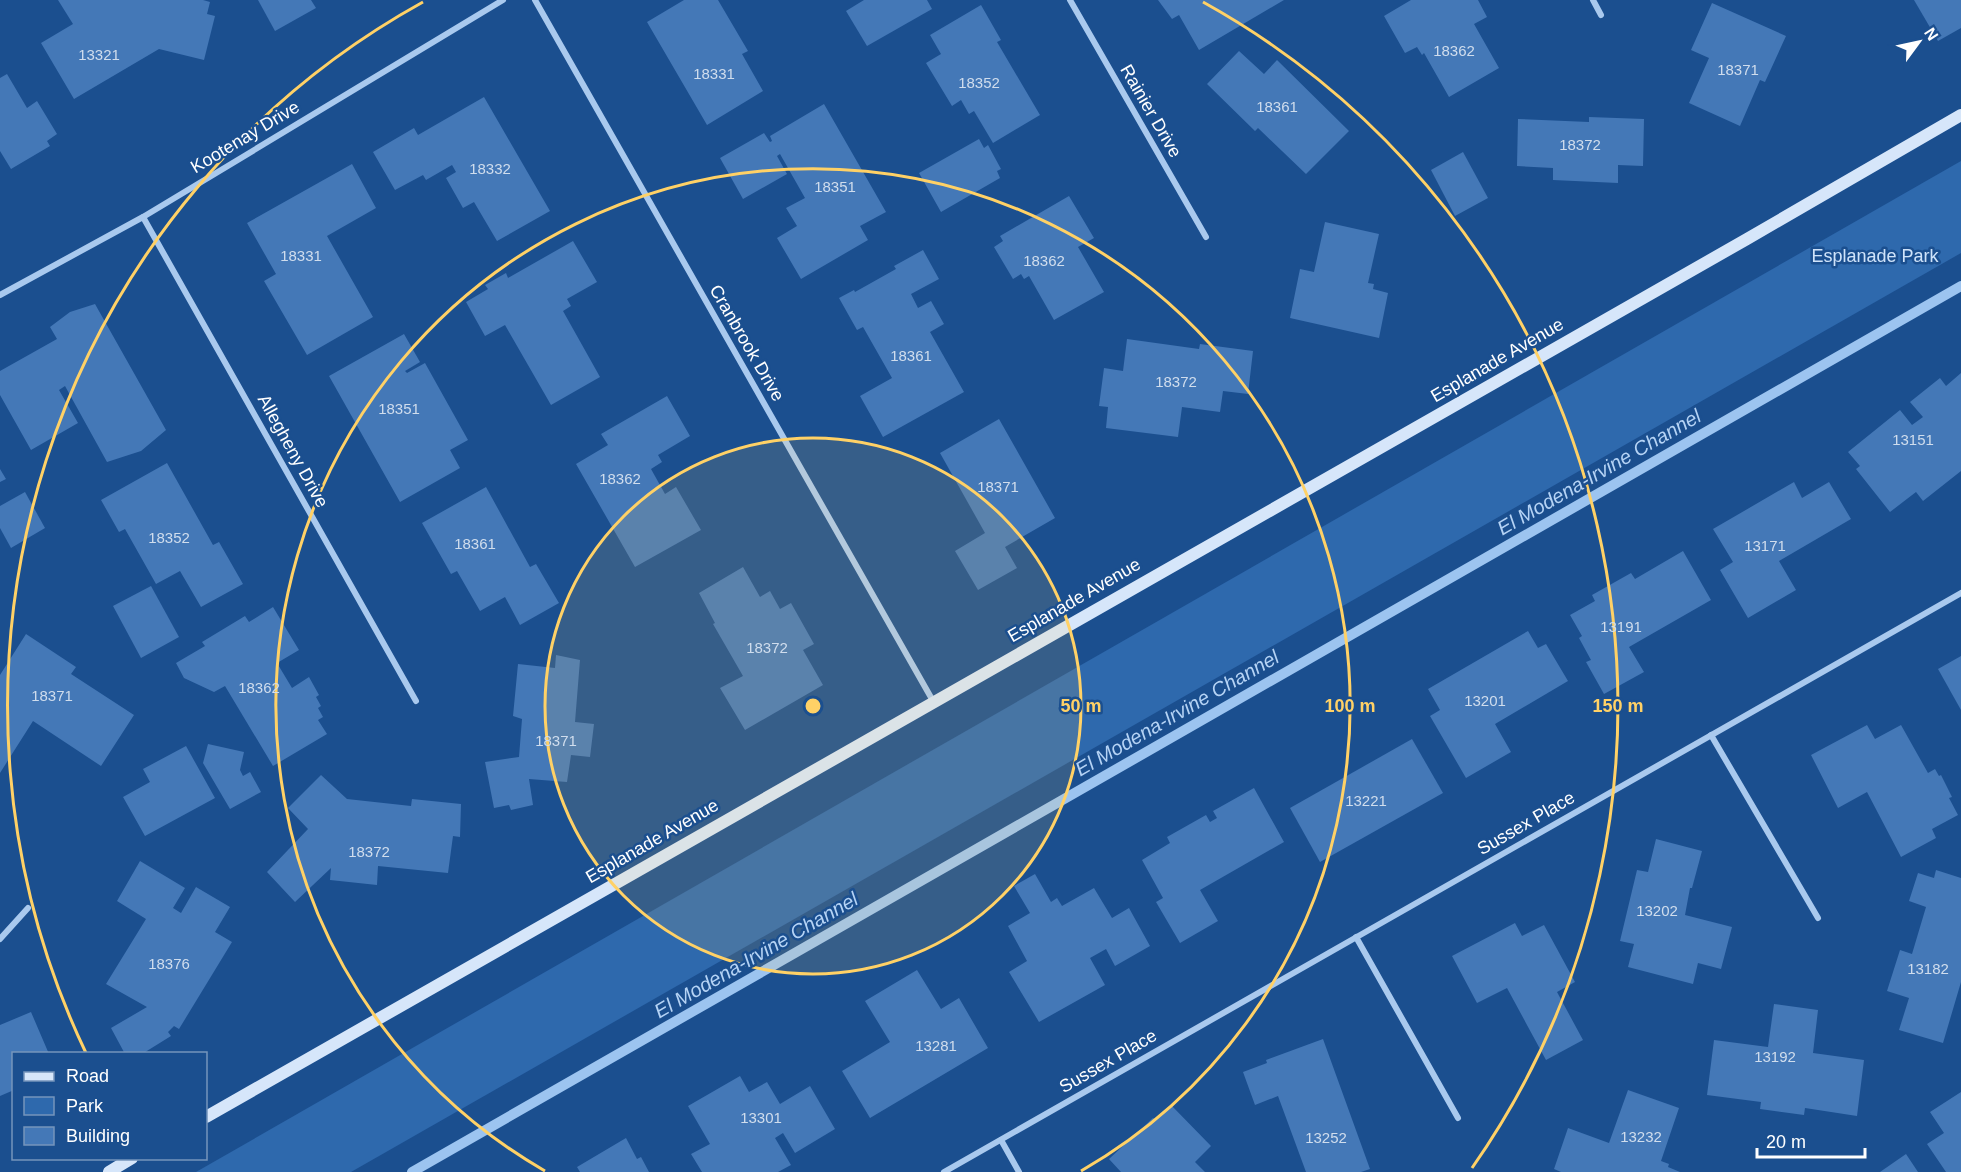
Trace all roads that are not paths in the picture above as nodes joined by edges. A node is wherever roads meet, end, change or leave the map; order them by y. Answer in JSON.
{"nodes":[{"id":1,"x":503,"y":0,"type":"edge"},
{"id":2,"x":535,"y":0,"type":"edge"},
{"id":3,"x":1070,"y":0,"type":"edge"},
{"id":4,"x":1593,"y":0,"type":"edge"},
{"id":5,"x":1601,"y":15,"type":"dead end"},
{"id":6,"x":1961,"y":115,"type":"edge"},
{"id":7,"x":143,"y":217,"type":"junction"},
{"id":8,"x":1206,"y":237,"type":"dead end"},
{"id":9,"x":0,"y":294,"type":"edge"},
{"id":10,"x":1961,"y":593,"type":"edge"},
{"id":11,"x":416,"y":701,"type":"dead end"},
{"id":12,"x":933,"y":701,"type":"junction"},
{"id":13,"x":1711,"y":735,"type":"junction"},
{"id":14,"x":28,"y":908,"type":"dead end"},
{"id":15,"x":1818,"y":918,"type":"dead end"},
{"id":16,"x":1356,"y":937,"type":"junction"},
{"id":17,"x":0,"y":939,"type":"edge"},
{"id":18,"x":207,"y":1116,"type":"edge"},
{"id":19,"x":1458,"y":1118,"type":"dead end"},
{"id":20,"x":1001,"y":1140,"type":"junction"},
{"id":21,"x":129,"y":1160,"type":"edge"},
{"id":22,"x":109,"y":1172,"type":"edge"},
{"id":23,"x":944,"y":1172,"type":"edge"},
{"id":24,"x":1019,"y":1172,"type":"edge"}],
"edges":[{"from":1,"to":7,"type":"street","name":"Kootenay Drive"},
{"from":2,"to":12,"type":"street","name":"Cranbrook Drive"},
{"from":3,"to":8,"type":"street","name":"Rainier Drive"},
{"from":4,"to":5,"type":"street"},
{"from":6,"to":12,"type":"street","name":"Esplanade Avenue"},
{"from":7,"to":9,"type":"street","name":"Kootenay Drive"},
{"from":7,"to":11,"type":"street","name":"Allegheny Drive"},
{"from":10,"to":13,"type":"street","name":"Sussex Place"},
{"from":12,"to":18,"type":"street","name":"Esplanade Avenue"},
{"from":13,"to":15,"type":"street"},
{"from":13,"to":16,"type":"street","name":"Sussex Place"},
{"from":14,"to":17,"type":"street"},
{"from":16,"to":19,"type":"street"},
{"from":16,"to":20,"type":"street","name":"Sussex Place"},
{"from":20,"to":23,"type":"street","name":"Sussex Place"},
{"from":20,"to":24,"type":"street"},
{"from":21,"to":22,"type":"street"}]}
